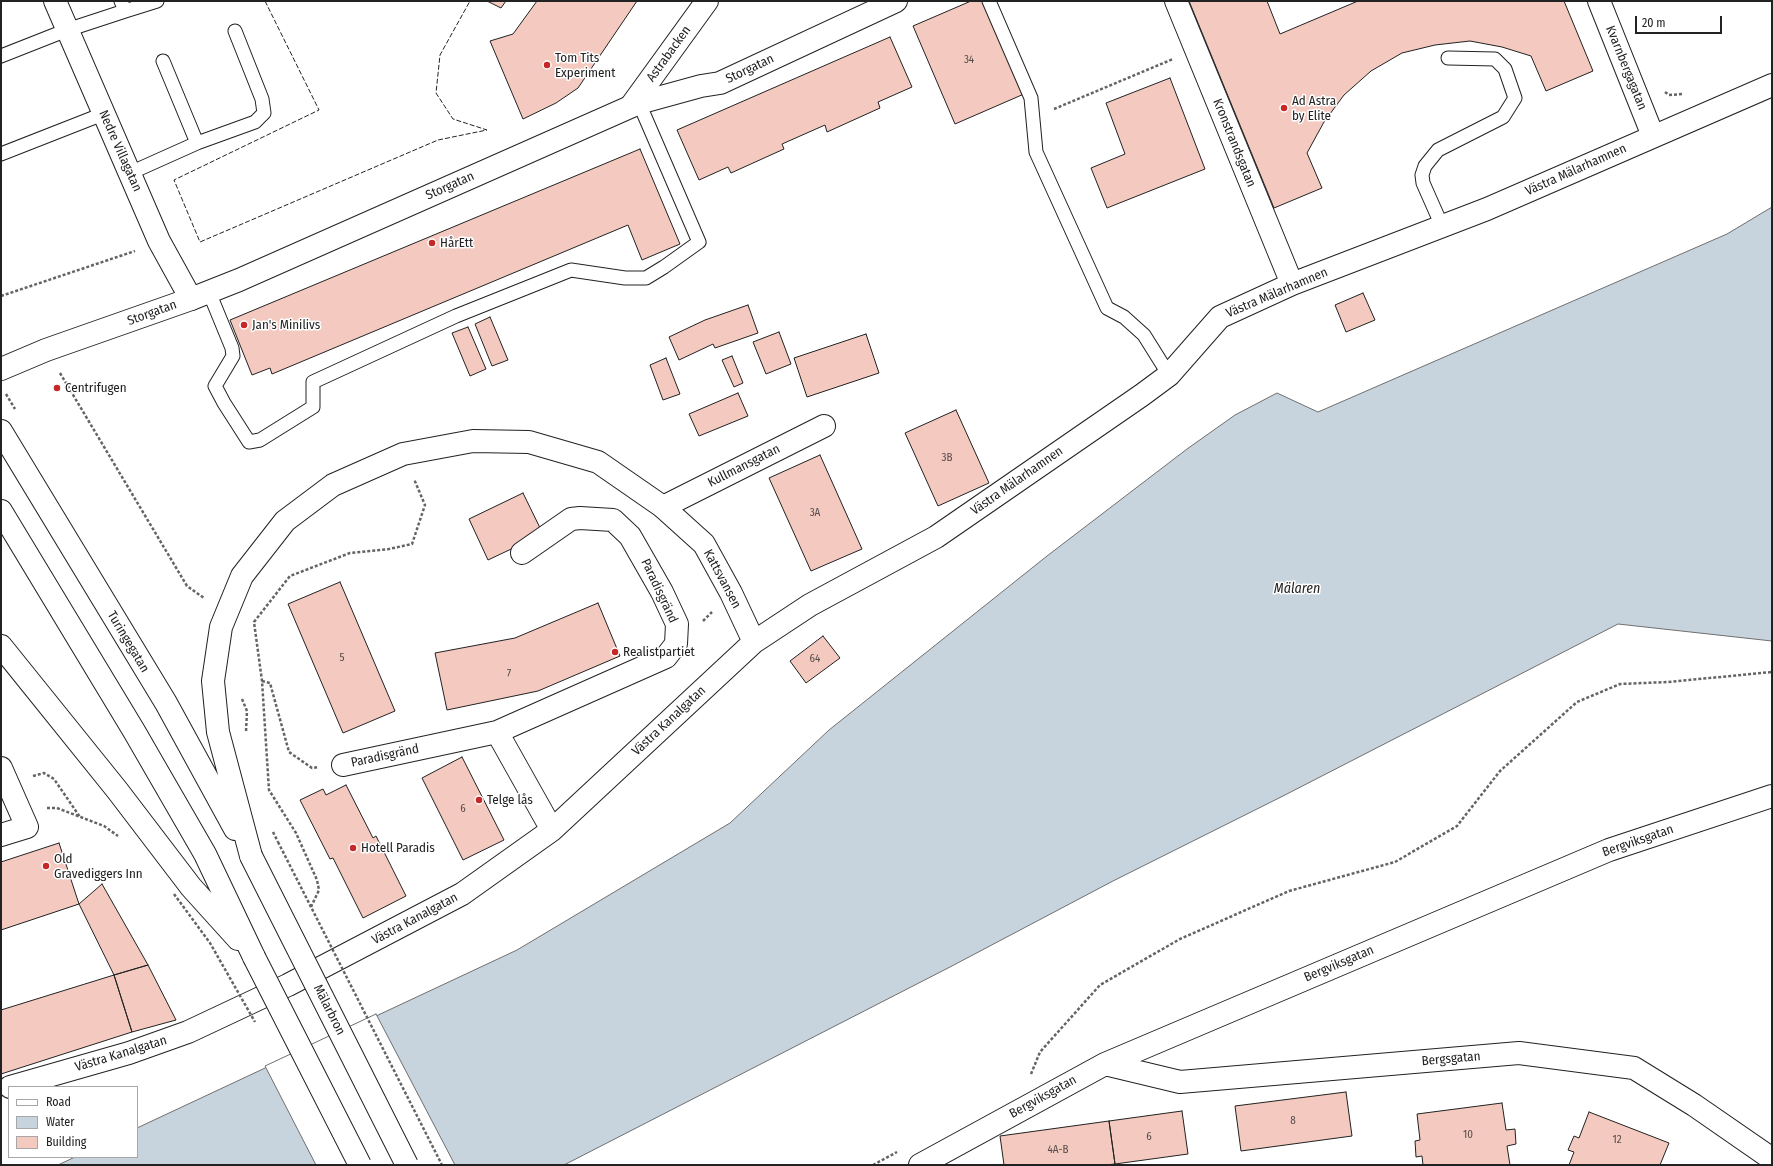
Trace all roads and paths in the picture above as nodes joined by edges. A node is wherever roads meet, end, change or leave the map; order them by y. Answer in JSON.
{"nodes":[{"id":1,"x":55,"y":1,"type":"edge"},
{"id":2,"x":157,"y":1,"type":"edge"},
{"id":3,"x":707,"y":1,"type":"edge"},
{"id":4,"x":896,"y":1,"type":"edge"},
{"id":5,"x":989,"y":1,"type":"edge"},
{"id":6,"x":1176,"y":1,"type":"edge"},
{"id":7,"x":1599,"y":1,"type":"edge"},
{"id":8,"x":123,"y":6,"type":"edge"},
{"id":9,"x":67,"y":30,"type":"junction"},
{"id":10,"x":235,"y":31,"type":"dead end"},
{"id":11,"x":1196,"y":50,"type":"junction"},
{"id":12,"x":1,"y":56,"type":"edge"},
{"id":13,"x":1448,"y":58,"type":"dead end"},
{"id":14,"x":163,"y":61,"type":"dead end"},
{"id":15,"x":1772,"y":85,"type":"edge"},
{"id":16,"x":1662,"y":91,"type":"dead end"},
{"id":17,"x":1686,"y":94,"type":"dead end"},
{"id":18,"x":635,"y":105,"type":"junction"},
{"id":19,"x":103,"y":114,"type":"junction"},
{"id":20,"x":1033,"y":117,"type":"junction"},
{"id":21,"x":1653,"y":136,"type":"junction"},
{"id":22,"x":197,"y":143,"type":"junction"},
{"id":23,"x":1,"y":154,"type":"edge"},
{"id":24,"x":130,"y":173,"type":"junction"},
{"id":25,"x":1442,"y":226,"type":"junction"},
{"id":26,"x":159,"y":241,"type":"junction"},
{"id":27,"x":1292,"y":284,"type":"junction"},
{"id":28,"x":200,"y":295,"type":"junction"},
{"id":29,"x":1,"y":296,"type":"edge"},
{"id":30,"x":46,"y":350,"type":"junction"},
{"id":31,"x":1,"y":369,"type":"edge"},
{"id":32,"x":1169,"y":375,"type":"junction"},
{"id":33,"x":824,"y":426,"type":"dead end"},
{"id":34,"x":1,"y":430,"type":"edge"},
{"id":35,"x":403,"y":454,"type":"junction"},
{"id":36,"x":663,"y":507,"type":"junction"},
{"id":37,"x":1,"y":510,"type":"edge"},
{"id":38,"x":522,"y":553,"type":"dead end"},
{"id":39,"x":206,"y":600,"type":"dead end"},
{"id":40,"x":754,"y":642,"type":"junction"},
{"id":41,"x":1,"y":646,"type":"edge"},
{"id":42,"x":1772,"y":672,"type":"edge"},
{"id":43,"x":262,"y":681,"type":"junction"},
{"id":44,"x":497,"y":732,"type":"junction"},
{"id":45,"x":343,"y":765,"type":"joint"},
{"id":46,"x":4,"y":776,"type":"edge"},
{"id":47,"x":1772,"y":796,"type":"edge"},
{"id":48,"x":19,"y":809,"type":"junction"},
{"id":49,"x":80,"y":817,"type":"junction"},
{"id":50,"x":552,"y":830,"type":"junction"},
{"id":51,"x":1,"y":835,"type":"edge"},
{"id":52,"x":123,"y":840,"type":"dead end"},
{"id":53,"x":278,"y":842,"type":"dead end"},
{"id":54,"x":251,"y":856,"type":"junction"},
{"id":55,"x":170,"y":888,"type":"dead end"},
{"id":56,"x":183,"y":890,"type":"junction"},
{"id":57,"x":311,"y":907,"type":"junction"},
{"id":58,"x":254,"y":957,"type":"junction"},
{"id":59,"x":259,"y":1029,"type":"dead end"},
{"id":60,"x":1105,"y":1064,"type":"junction"},
{"id":61,"x":1030,"y":1077,"type":"dead end"},
{"id":62,"x":14,"y":1086,"type":"edge"},
{"id":63,"x":901,"y":1150,"type":"dead end"},
{"id":64,"x":1772,"y":1159,"type":"edge"},
{"id":65,"x":360,"y":1165,"type":"edge"},
{"id":66,"x":407,"y":1165,"type":"edge"},
{"id":67,"x":442,"y":1165,"type":"edge"},
{"id":68,"x":873,"y":1165,"type":"edge"},
{"id":69,"x":920,"y":1165,"type":"edge"}],
"edges":[{"from":1,"to":9,"type":"street","name":"Nedre Villagatan"},
{"from":2,"to":8,"type":"lane"},
{"from":3,"to":18,"type":"street","name":"Astrabacken"},
{"from":4,"to":18,"type":"street","name":"Storgatan"},
{"from":5,"to":20,"type":"lane"},
{"from":6,"to":11,"type":"street","name":"Kronstrandsgatan"},
{"from":7,"to":21,"type":"street","name":"Kvarnbergagatan"},
{"from":8,"to":9,"type":"lane"},
{"from":9,"to":12,"type":"lane"},
{"from":9,"to":19,"type":"street","name":"Nedre Villagatan"},
{"from":10,"to":22,"type":"lane"},
{"from":11,"to":20,"type":"path"},
{"from":11,"to":27,"type":"street","name":"Kronstrandsgatan"},
{"from":13,"to":25,"type":"lane"},
{"from":14,"to":22,"type":"lane"},
{"from":15,"to":21,"type":"street","name":"Västra Mälarhamnen"},
{"from":16,"to":17,"type":"path"},
{"from":18,"to":28,"type":"street","name":"Storgatan"},
{"from":18,"to":28,"type":"lane"},
{"from":19,"to":23,"type":"lane"},
{"from":19,"to":24,"type":"street","name":"Nedre Villagatan"},
{"from":20,"to":32,"type":"lane"},
{"from":21,"to":25,"type":"street","name":"Västra Mälarhamnen"},
{"from":22,"to":24,"type":"lane"},
{"from":24,"to":26,"type":"street","name":"Nedre Villagatan"},
{"from":25,"to":27,"type":"street","name":"Västra Mälarhamnen"},
{"from":26,"to":28,"type":"street","name":"Nedre Villagatan"},
{"from":26,"to":29,"type":"path"},
{"from":27,"to":32,"type":"street","name":"Västra Mälarhamnen"},
{"from":28,"to":30,"type":"street","name":"Storgatan"},
{"from":30,"to":31,"type":"street","name":"Storgatan"},
{"from":30,"to":39,"type":"path"},
{"from":32,"to":40,"type":"street","name":"Västra Mälarhamnen"},
{"from":33,"to":36,"type":"street","name":"Kullmansgatan"},
{"from":34,"to":54,"type":"street","name":"Turingegatan"},
{"from":35,"to":36,"type":"street","name":"Kattsvansen"},
{"from":35,"to":43,"type":"path"},
{"from":35,"to":54,"type":"street","name":"Kattsvansen"},
{"from":36,"to":40,"type":"street","name":"Kattsvansen"},
{"from":37,"to":58,"type":"street"},
{"from":38,"to":44,"type":"street","name":"Paradisgränd"},
{"from":40,"to":50,"type":"street","name":"Västra Kanalgatan"},
{"from":41,"to":56,"type":"street"},
{"from":42,"to":61,"type":"path"},
{"from":43,"to":45,"type":"path"},
{"from":43,"to":57,"type":"path"},
{"from":44,"to":45,"type":"street","name":"Paradisgränd"},
{"from":44,"to":50,"type":"street"},
{"from":46,"to":48,"type":"street"},
{"from":46,"to":49,"type":"path"},
{"from":47,"to":60,"type":"street","name":"Bergviksgatan"},
{"from":48,"to":49,"type":"path"},
{"from":48,"to":51,"type":"street"},
{"from":49,"to":52,"type":"path"},
{"from":50,"to":62,"type":"street","name":"Västra Kanalgatan"},
{"from":53,"to":57,"type":"path","bridge":true},
{"from":54,"to":66,"type":"street","name":"Mälarbron","bridge":true},
{"from":55,"to":56,"type":"path"},
{"from":56,"to":58,"type":"street"},
{"from":56,"to":59,"type":"path","bridge":true},
{"from":57,"to":67,"type":"path","bridge":true},
{"from":58,"to":65,"type":"street","bridge":true},
{"from":60,"to":64,"type":"street","name":"Bergsgatan"},
{"from":60,"to":69,"type":"street","name":"Bergviksgatan"},
{"from":63,"to":68,"type":"path"}]}
